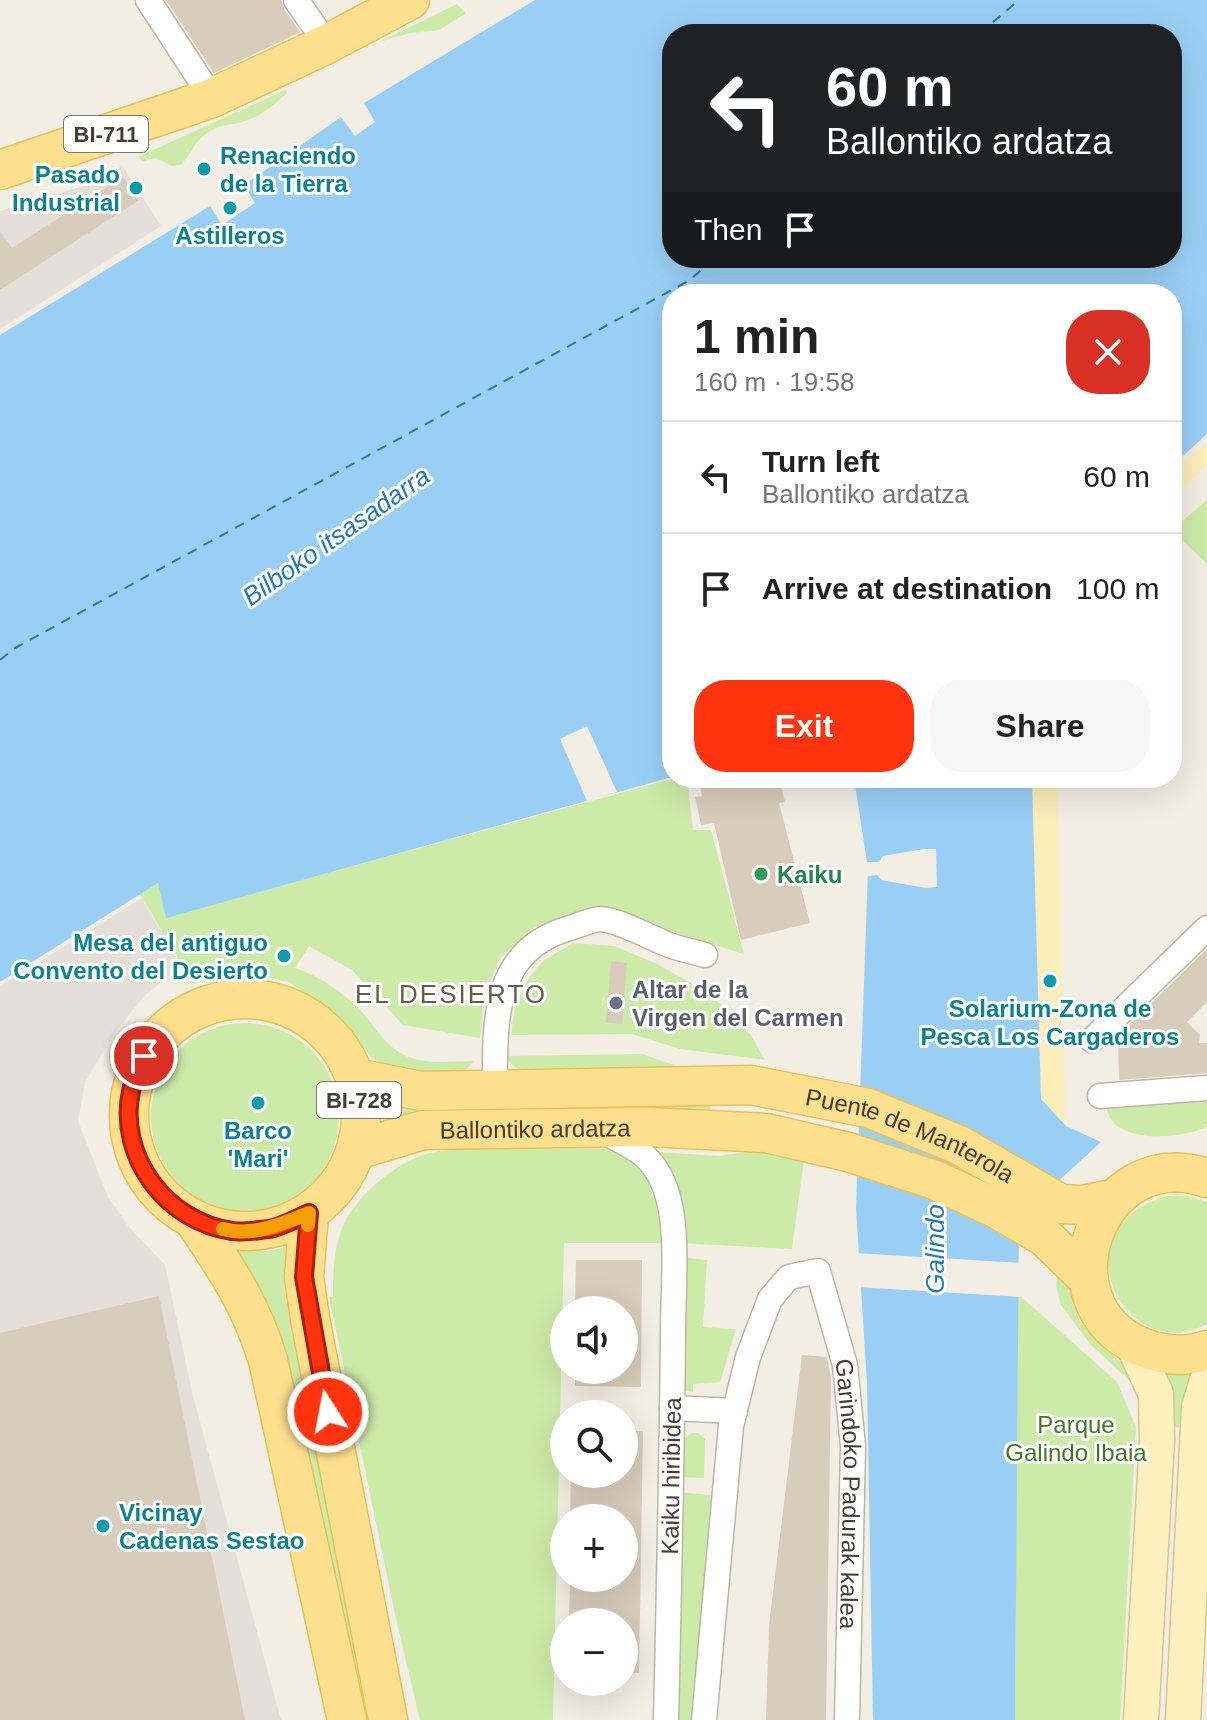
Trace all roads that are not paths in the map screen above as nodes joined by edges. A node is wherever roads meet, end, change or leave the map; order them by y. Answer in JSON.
{"nodes":[{"id":1,"x":148,"y":0,"type":"edge"},
{"id":2,"x":296,"y":0,"type":"edge"},
{"id":3,"x":410,"y":0,"type":"edge"},
{"id":4,"x":327,"y":44,"type":"junction"},
{"id":5,"x":212,"y":98,"type":"junction"},
{"id":6,"x":0,"y":170,"type":"edge"},
{"id":7,"x":1207,"y":928,"type":"edge"},
{"id":8,"x":705,"y":955,"type":"dead end"},
{"id":9,"x":1092,"y":1040,"type":"dead end"},
{"id":10,"x":356,"y":1078,"type":"junction"},
{"id":11,"x":733,"y":1086,"type":"joint"},
{"id":12,"x":1207,"y":1088,"type":"edge"},
{"id":13,"x":495,"y":1090,"type":"junction"},
{"id":14,"x":1100,"y":1096,"type":"dead end"},
{"id":15,"x":597,"y":1128,"type":"junction"},
{"id":16,"x":766,"y":1133,"type":"joint"},
{"id":17,"x":356,"y":1150,"type":"junction"},
{"id":18,"x":1197,"y":1170,"type":"edge"},
{"id":19,"x":1114,"y":1199,"type":"junction"},
{"id":20,"x":309,"y":1213,"type":"junction"},
{"id":21,"x":194,"y":1220,"type":"junction"},
{"id":22,"x":1053,"y":1221,"type":"junction"},
{"id":23,"x":818,"y":1271,"type":"joint"},
{"id":24,"x":1088,"y":1279,"type":"junction"},
{"id":25,"x":1132,"y":1343,"type":"junction"},
{"id":26,"x":1207,"y":1350,"type":"edge"},
{"id":27,"x":1207,"y":1381,"type":"edge"},
{"id":28,"x":672,"y":1408,"type":"junction"},
{"id":29,"x":735,"y":1411,"type":"junction"},
{"id":30,"x":376,"y":1658,"type":"junction"},
{"id":31,"x":335,"y":1661,"type":"junction"},
{"id":32,"x":340,"y":1720,"type":"edge"},
{"id":33,"x":347,"y":1720,"type":"edge"},
{"id":34,"x":388,"y":1720,"type":"edge"},
{"id":35,"x":394,"y":1720,"type":"edge"},
{"id":36,"x":666,"y":1720,"type":"edge"},
{"id":37,"x":704,"y":1720,"type":"edge"},
{"id":38,"x":847,"y":1720,"type":"edge"},
{"id":39,"x":1141,"y":1720,"type":"edge"},
{"id":40,"x":1183,"y":1720,"type":"edge"}],
"edges":[{"from":1,"to":5,"type":"street"},
{"from":2,"to":4,"type":"street"},
{"from":3,"to":4,"type":"main road","number":"BI-711"},
{"from":4,"to":5,"type":"main road","number":"BI-711"},
{"from":5,"to":6,"type":"main road","number":"BI-711"},
{"from":7,"to":9,"type":"street"},
{"from":8,"to":13,"type":"street"},
{"from":10,"to":13,"type":"main road","name":"Ballontiko ardatza","number":"BI-728"},
{"from":10,"to":17,"type":"main road","number":"BI-728"},
{"from":10,"to":21,"type":"main road","number":"BI-728"},
{"from":11,"to":13,"type":"main road","name":"Ballontiko ardatza","number":"BI-728"},
{"from":11,"to":22,"type":"main road","name":"Puente de Manterola","number":"BI-728"},
{"from":12,"to":14,"type":"street"},
{"from":15,"to":16,"type":"main road","name":"Ballontiko ardatza","number":"BI-728"},
{"from":15,"to":17,"type":"main road","name":"Ballontiko ardatza","number":"BI-728"},
{"from":15,"to":28,"type":"street","name":"Kaiku hiribidea"},
{"from":16,"to":22,"type":"main road","name":"Puente de Manterola","number":"BI-728"},
{"from":17,"to":20,"type":"main road","number":"BI-728"},
{"from":18,"to":19,"type":"main road"},
{"from":19,"to":22,"type":"main road"},
{"from":19,"to":24,"type":"main road"},
{"from":20,"to":21,"type":"main road","number":"BI-728"},
{"from":20,"to":30,"type":"main road"},
{"from":21,"to":31,"type":"main road","number":"BI-728"},
{"from":22,"to":24,"type":"main road"},
{"from":23,"to":29,"type":"street","name":"Kaiku hiribidea"},
{"from":23,"to":38,"type":"street","name":"Garindoko Padurak kalea"},
{"from":24,"to":25,"type":"main road"},
{"from":25,"to":26,"type":"main road"},
{"from":25,"to":39,"type":"main road"},
{"from":27,"to":40,"type":"main road"},
{"from":28,"to":29,"type":"street"},
{"from":28,"to":36,"type":"street","name":"Kaiku hiribidea"},
{"from":29,"to":37,"type":"street","name":"Kaiku hiribidea"},
{"from":30,"to":34,"type":"main road"},
{"from":30,"to":35,"type":"main road"},
{"from":31,"to":32,"type":"main road"},
{"from":31,"to":33,"type":"main road","number":"BI-728"}]}
